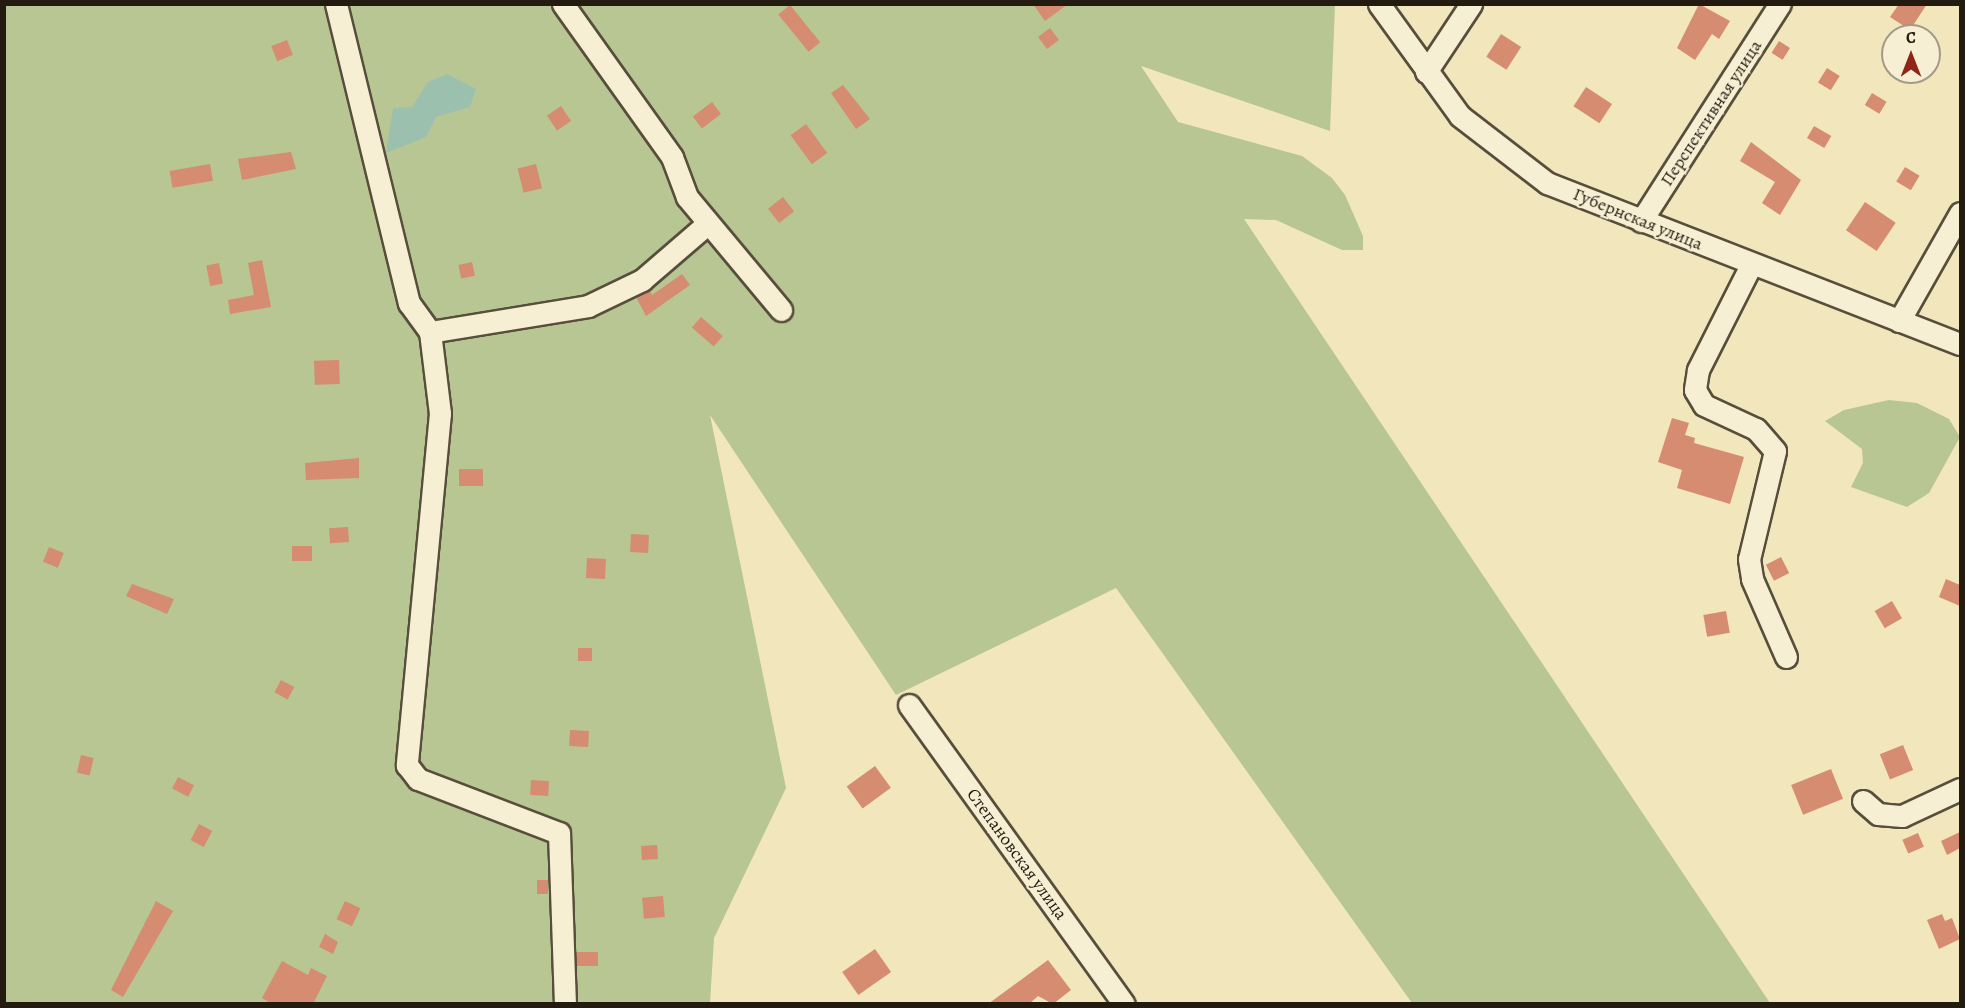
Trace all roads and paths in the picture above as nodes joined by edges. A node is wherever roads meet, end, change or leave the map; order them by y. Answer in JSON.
{"nodes":[{"id":1,"x":336,"y":4,"type":"edge"},
{"id":2,"x":563,"y":4,"type":"edge"},
{"id":3,"x":1379,"y":4,"type":"edge"},
{"id":4,"x":1472,"y":4,"type":"edge"},
{"id":5,"x":1780,"y":4,"type":"edge"},
{"id":6,"x":1426,"y":72,"type":"junction"},
{"id":7,"x":1960,"y":213,"type":"edge"},
{"id":8,"x":1641,"y":221,"type":"junction"},
{"id":9,"x":707,"y":224,"type":"junction"},
{"id":10,"x":1751,"y":265,"type":"junction"},
{"id":11,"x":781,"y":310,"type":"dead end"},
{"id":12,"x":1899,"y":321,"type":"junction"},
{"id":13,"x":430,"y":332,"type":"junction"},
{"id":14,"x":1960,"y":344,"type":"edge"},
{"id":15,"x":1786,"y":657,"type":"dead end"},
{"id":16,"x":909,"y":705,"type":"dead end"},
{"id":17,"x":1960,"y":789,"type":"edge"},
{"id":18,"x":1863,"y":801,"type":"dead end"},
{"id":19,"x":565,"y":1004,"type":"edge"},
{"id":20,"x":1124,"y":1004,"type":"edge"}],
"edges":[{"from":1,"to":13,"type":"street"},
{"from":2,"to":9,"type":"street"},
{"from":3,"to":6,"type":"street","name":"Губернская улица"},
{"from":4,"to":6,"type":"street"},
{"from":5,"to":8,"type":"street","name":"Перспективная улица"},
{"from":6,"to":8,"type":"street","name":"Губернская улица"},
{"from":7,"to":12,"type":"street"},
{"from":8,"to":10,"type":"street","name":"Губернская улица"},
{"from":9,"to":11,"type":"street"},
{"from":9,"to":13,"type":"street"},
{"from":10,"to":12,"type":"street","name":"Губернская улица"},
{"from":10,"to":15,"type":"street"},
{"from":12,"to":14,"type":"street","name":"Губернская улица"},
{"from":13,"to":19,"type":"street"},
{"from":16,"to":20,"type":"street","name":"Степановская улица"},
{"from":17,"to":18,"type":"street"}]}
